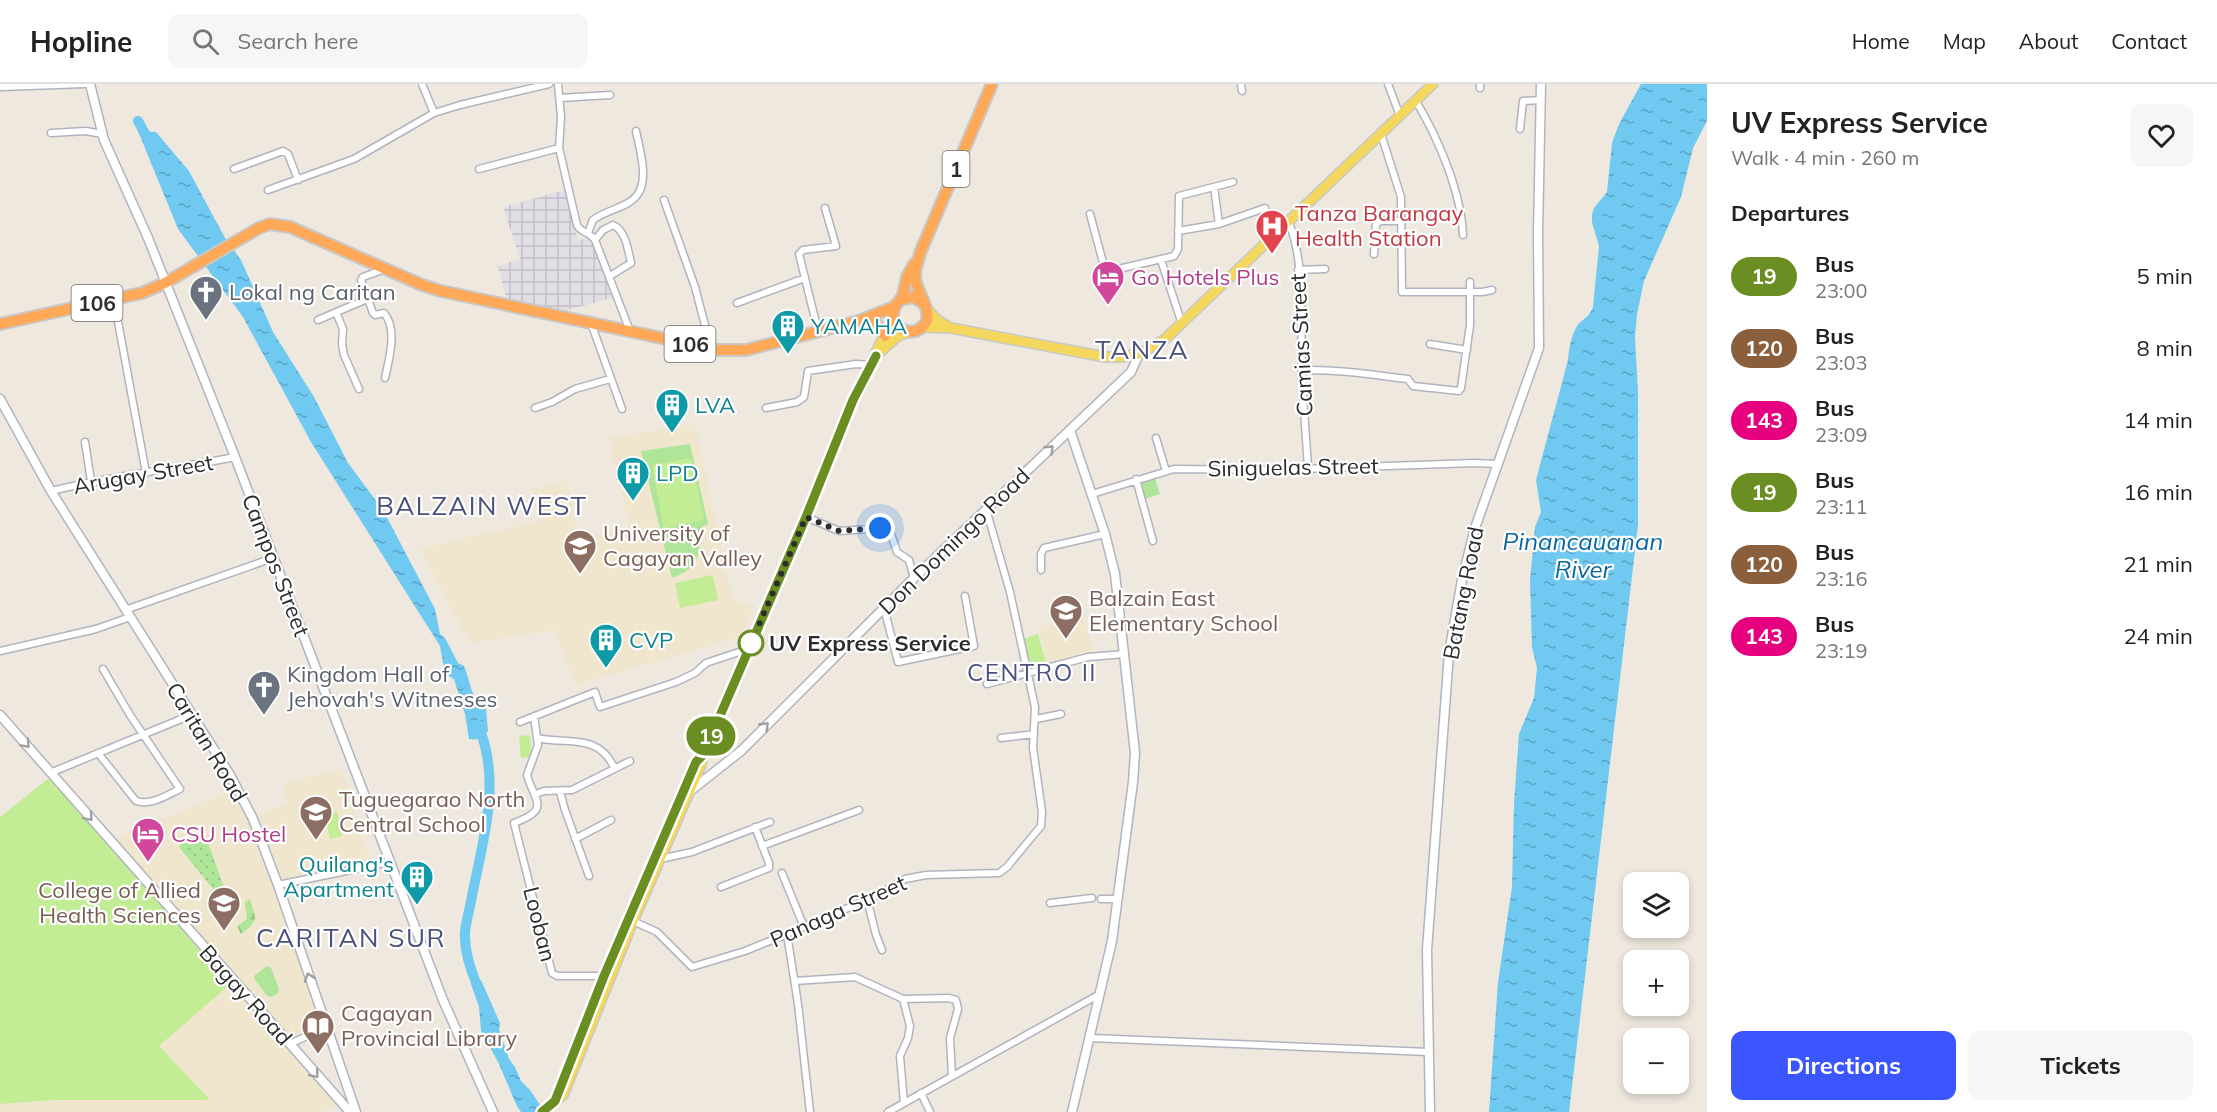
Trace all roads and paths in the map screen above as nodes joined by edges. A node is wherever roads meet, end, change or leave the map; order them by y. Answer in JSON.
{"nodes":[{"id":1,"x":85,"y":84,"type":"edge"},
{"id":2,"x":90,"y":84,"type":"edge"},
{"id":3,"x":422,"y":84,"type":"edge"},
{"id":4,"x":549,"y":84,"type":"edge"},
{"id":5,"x":558,"y":84,"type":"edge"},
{"id":6,"x":992,"y":84,"type":"edge"},
{"id":7,"x":1388,"y":84,"type":"edge"},
{"id":8,"x":1433,"y":84,"type":"edge"},
{"id":9,"x":1541,"y":84,"type":"edge"},
{"id":10,"x":0,"y":87,"type":"edge"},
{"id":11,"x":610,"y":95,"type":"dead end"},
{"id":12,"x":561,"y":98,"type":"junction"},
{"id":13,"x":1541,"y":100,"type":"junction"},
{"id":14,"x":1416,"y":101,"type":"junction"},
{"id":15,"x":434,"y":114,"type":"junction"},
{"id":16,"x":1400,"y":116,"type":"junction"},
{"id":17,"x":1520,"y":129,"type":"dead end"},
{"id":18,"x":636,"y":131,"type":"dead end"},
{"id":19,"x":51,"y":133,"type":"dead end"},
{"id":20,"x":102,"y":134,"type":"junction"},
{"id":21,"x":1381,"y":134,"type":"junction"},
{"id":22,"x":559,"y":148,"type":"junction"},
{"id":23,"x":234,"y":169,"type":"dead end"},
{"id":24,"x":479,"y":169,"type":"dead end"},
{"id":25,"x":298,"y":180,"type":"junction"},
{"id":26,"x":1233,"y":182,"type":"dead end"},
{"id":27,"x":1214,"y":187,"type":"junction"},
{"id":28,"x":268,"y":190,"type":"dead end"},
{"id":29,"x":664,"y":200,"type":"dead end"},
{"id":30,"x":825,"y":208,"type":"dead end"},
{"id":31,"x":613,"y":210,"type":"junction"},
{"id":32,"x":1090,"y":214,"type":"dead end"},
{"id":33,"x":1400,"y":221,"type":"junction"},
{"id":34,"x":1289,"y":223,"type":"junction"},
{"id":35,"x":1219,"y":224,"type":"junction"},
{"id":36,"x":613,"y":225,"type":"junction"},
{"id":37,"x":1178,"y":231,"type":"junction"},
{"id":38,"x":588,"y":233,"type":"junction"},
{"id":39,"x":1463,"y":235,"type":"dead end"},
{"id":40,"x":1274,"y":237,"type":"junction"},
{"id":41,"x":596,"y":240,"type":"junction"},
{"id":42,"x":920,"y":254,"type":"junction"},
{"id":43,"x":1374,"y":254,"type":"dead end"},
{"id":44,"x":1161,"y":260,"type":"junction"},
{"id":45,"x":385,"y":269,"type":"junction"},
{"id":46,"x":1325,"y":269,"type":"dead end"},
{"id":47,"x":1298,"y":270,"type":"junction"},
{"id":48,"x":610,"y":276,"type":"junction"},
{"id":49,"x":805,"y":278,"type":"junction"},
{"id":50,"x":165,"y":282,"type":"junction"},
{"id":51,"x":1470,"y":282,"type":"dead end"},
{"id":52,"x":1492,"y":290,"type":"dead end"},
{"id":53,"x":1471,"y":292,"type":"junction"},
{"id":54,"x":367,"y":299,"type":"junction"},
{"id":55,"x":902,"y":299,"type":"junction"},
{"id":56,"x":114,"y":300,"type":"junction"},
{"id":57,"x":737,"y":303,"type":"dead end"},
{"id":58,"x":925,"y":306,"type":"junction"},
{"id":59,"x":894,"y":307,"type":"junction"},
{"id":60,"x":336,"y":312,"type":"junction"},
{"id":61,"x":867,"y":318,"type":"junction"},
{"id":62,"x":318,"y":320,"type":"dead end"},
{"id":63,"x":591,"y":322,"type":"junction"},
{"id":64,"x":894,"y":322,"type":"junction"},
{"id":65,"x":0,"y":324,"type":"edge"},
{"id":66,"x":1182,"y":324,"type":"junction"},
{"id":67,"x":922,"y":327,"type":"junction"},
{"id":68,"x":951,"y":328,"type":"junction"},
{"id":69,"x":630,"y":331,"type":"junction"},
{"id":70,"x":818,"y":331,"type":"junction"},
{"id":71,"x":907,"y":332,"type":"junction"},
{"id":72,"x":885,"y":336,"type":"junction"},
{"id":73,"x":1430,"y":344,"type":"dead end"},
{"id":74,"x":711,"y":349,"type":"junction"},
{"id":75,"x":1467,"y":350,"type":"junction"},
{"id":76,"x":1138,"y":354,"type":"junction"},
{"id":77,"x":874,"y":360,"type":"junction"},
{"id":78,"x":1302,"y":370,"type":"junction"},
{"id":79,"x":386,"y":378,"type":"dead end"},
{"id":80,"x":610,"y":379,"type":"junction"},
{"id":81,"x":359,"y":389,"type":"dead end"},
{"id":82,"x":0,"y":399,"type":"edge"},
{"id":83,"x":535,"y":408,"type":"dead end"},
{"id":84,"x":766,"y":408,"type":"dead end"},
{"id":85,"x":622,"y":409,"type":"dead end"},
{"id":86,"x":1070,"y":430,"type":"junction"},
{"id":87,"x":1156,"y":438,"type":"dead end"},
{"id":88,"x":85,"y":442,"type":"dead end"},
{"id":89,"x":235,"y":457,"type":"junction"},
{"id":90,"x":1498,"y":464,"type":"junction"},
{"id":91,"x":1308,"y":468,"type":"junction"},
{"id":92,"x":1166,"y":471,"type":"junction"},
{"id":93,"x":146,"y":473,"type":"junction"},
{"id":94,"x":1136,"y":479,"type":"junction"},
{"id":95,"x":91,"y":481,"type":"junction"},
{"id":96,"x":51,"y":491,"type":"junction"},
{"id":97,"x":1092,"y":494,"type":"junction"},
{"id":98,"x":986,"y":509,"type":"junction"},
{"id":99,"x":806,"y":517,"type":"junction"},
{"id":100,"x":1105,"y":534,"type":"junction"},
{"id":101,"x":1153,"y":542,"type":"dead end"},
{"id":102,"x":273,"y":558,"type":"junction"},
{"id":103,"x":1041,"y":570,"type":"dead end"},
{"id":104,"x":914,"y":578,"type":"junction"},
{"id":105,"x":965,"y":596,"type":"dead end"},
{"id":106,"x":884,"y":608,"type":"junction"},
{"id":107,"x":127,"y":614,"type":"junction"},
{"id":108,"x":0,"y":651,"type":"edge"},
{"id":109,"x":746,"y":654,"type":"junction"},
{"id":110,"x":1125,"y":654,"type":"junction"},
{"id":111,"x":103,"y":669,"type":"dead end"},
{"id":112,"x":1029,"y":674,"type":"junction"},
{"id":113,"x":987,"y":684,"type":"dead end"},
{"id":114,"x":1061,"y":714,"type":"dead end"},
{"id":115,"x":0,"y":715,"type":"edge"},
{"id":116,"x":191,"y":715,"type":"junction"},
{"id":117,"x":534,"y":716,"type":"junction"},
{"id":118,"x":1036,"y":719,"type":"junction"},
{"id":119,"x":520,"y":722,"type":"dead end"},
{"id":120,"x":1034,"y":734,"type":"junction"},
{"id":121,"x":144,"y":735,"type":"junction"},
{"id":122,"x":537,"y":738,"type":"junction"},
{"id":123,"x":1001,"y":738,"type":"dead end"},
{"id":124,"x":98,"y":753,"type":"junction"},
{"id":125,"x":630,"y":761,"type":"dead end"},
{"id":126,"x":614,"y":767,"type":"junction"},
{"id":127,"x":50,"y":773,"type":"junction"},
{"id":128,"x":686,"y":791,"type":"junction"},
{"id":129,"x":560,"y":792,"type":"junction"},
{"id":130,"x":536,"y":794,"type":"junction"},
{"id":131,"x":859,"y":810,"type":"dead end"},
{"id":132,"x":611,"y":820,"type":"dead end"},
{"id":133,"x":770,"y":822,"type":"dead end"},
{"id":134,"x":755,"y":827,"type":"junction"},
{"id":135,"x":575,"y":839,"type":"junction"},
{"id":136,"x":762,"y":846,"type":"junction"},
{"id":137,"x":660,"y":859,"type":"junction"},
{"id":138,"x":390,"y":862,"type":"junction"},
{"id":139,"x":782,"y":873,"type":"dead end"},
{"id":140,"x":589,"y":876,"type":"dead end"},
{"id":141,"x":278,"y":885,"type":"junction"},
{"id":142,"x":721,"y":887,"type":"dead end"},
{"id":143,"x":1092,"y":898,"type":"dead end"},
{"id":144,"x":867,"y":899,"type":"junction"},
{"id":145,"x":1101,"y":899,"type":"dead end"},
{"id":146,"x":1118,"y":899,"type":"junction"},
{"id":147,"x":1050,"y":903,"type":"dead end"},
{"id":148,"x":633,"y":921,"type":"junction"},
{"id":149,"x":804,"y":927,"type":"junction"},
{"id":150,"x":787,"y":934,"type":"junction"},
{"id":151,"x":882,"y":950,"type":"dead end"},
{"id":152,"x":604,"y":976,"type":"junction"},
{"id":153,"x":795,"y":981,"type":"junction"},
{"id":154,"x":1101,"y":993,"type":"junction"},
{"id":155,"x":903,"y":999,"type":"junction"},
{"id":156,"x":326,"y":1028,"type":"junction"},
{"id":157,"x":1091,"y":1038,"type":"junction"},
{"id":158,"x":290,"y":1044,"type":"junction"},
{"id":159,"x":1429,"y":1052,"type":"junction"},
{"id":160,"x":952,"y":1076,"type":"junction"},
{"id":161,"x":921,"y":1094,"type":"junction"},
{"id":162,"x":553,"y":1103,"type":"junction"},
{"id":163,"x":904,"y":1103,"type":"junction"},
{"id":164,"x":350,"y":1112,"type":"edge"},
{"id":165,"x":356,"y":1112,"type":"edge"},
{"id":166,"x":493,"y":1112,"type":"edge"},
{"id":167,"x":542,"y":1112,"type":"edge"},
{"id":168,"x":810,"y":1112,"type":"edge"},
{"id":169,"x":888,"y":1112,"type":"edge"},
{"id":170,"x":930,"y":1112,"type":"edge"},
{"id":171,"x":1072,"y":1112,"type":"edge"},
{"id":172,"x":1430,"y":1112,"type":"edge"}],
"edges":[{"from":1,"to":10,"type":"street"},
{"from":2,"to":20,"type":"main road","name":"Campos Street"},
{"from":3,"to":15,"type":"street"},
{"from":4,"to":15,"type":"street"},
{"from":5,"to":12,"type":"street"},
{"from":6,"to":42,"type":"highway","number":"1"},
{"from":7,"to":16,"type":"street"},
{"from":8,"to":14,"type":"main road"},
{"from":9,"to":13,"type":"main road","name":"Batang Road"},
{"from":11,"to":12,"type":"street"},
{"from":12,"to":22,"type":"street"},
{"from":13,"to":17,"type":"street"},
{"from":13,"to":90,"type":"main road","name":"Batang Road"},
{"from":14,"to":16,"type":"main road"},
{"from":14,"to":39,"type":"street"},
{"from":15,"to":25,"type":"street"},
{"from":16,"to":21,"type":"main road"},
{"from":18,"to":31,"type":"street"},
{"from":19,"to":20,"type":"street"},
{"from":20,"to":50,"type":"main road","name":"Campos Street"},
{"from":21,"to":33,"type":"street"},
{"from":21,"to":34,"type":"main road"},
{"from":22,"to":24,"type":"street"},
{"from":22,"to":38,"type":"street"},
{"from":23,"to":25,"type":"street"},
{"from":25,"to":28,"type":"street"},
{"from":26,"to":27,"type":"street"},
{"from":27,"to":35,"type":"street"},
{"from":27,"to":37,"type":"street"},
{"from":29,"to":74,"type":"street"},
{"from":30,"to":49,"type":"street"},
{"from":31,"to":36,"type":"street"},
{"from":31,"to":38,"type":"street"},
{"from":32,"to":44,"type":"street"},
{"from":33,"to":43,"type":"street"},
{"from":33,"to":53,"type":"street"},
{"from":34,"to":40,"type":"main road"},
{"from":34,"to":47,"type":"street","name":"Camias Street"},
{"from":35,"to":37,"type":"street"},
{"from":35,"to":40,"type":"street"},
{"from":36,"to":41,"type":"street"},
{"from":36,"to":48,"type":"street"},
{"from":37,"to":44,"type":"street"},
{"from":38,"to":41,"type":"street"},
{"from":40,"to":66,"type":"main road"},
{"from":41,"to":48,"type":"street"},
{"from":42,"to":55,"type":"highway","number":"1"},
{"from":42,"to":58,"type":"highway","number":"1"},
{"from":44,"to":66,"type":"street"},
{"from":45,"to":50,"type":"highway","number":"106"},
{"from":45,"to":54,"type":"street"},
{"from":45,"to":63,"type":"highway","number":"106"},
{"from":46,"to":47,"type":"street"},
{"from":47,"to":78,"type":"street","name":"Camias Street"},
{"from":48,"to":69,"type":"street"},
{"from":49,"to":57,"type":"street"},
{"from":49,"to":70,"type":"street"},
{"from":50,"to":56,"type":"highway","number":"106"},
{"from":50,"to":89,"type":"main road","name":"Campos Street"},
{"from":51,"to":53,"type":"street"},
{"from":52,"to":53,"type":"street"},
{"from":53,"to":75,"type":"street"},
{"from":54,"to":60,"type":"street"},
{"from":54,"to":79,"type":"street"},
{"from":55,"to":58,"type":"highway"},
{"from":55,"to":59,"type":"highway","number":"1"},
{"from":56,"to":65,"type":"highway","number":"106"},
{"from":56,"to":93,"type":"street"},
{"from":58,"to":67,"type":"highway"},
{"from":58,"to":68,"type":"main road"},
{"from":59,"to":61,"type":"highway","number":"106"},
{"from":59,"to":64,"type":"highway"},
{"from":60,"to":62,"type":"street"},
{"from":60,"to":81,"type":"street"},
{"from":61,"to":64,"type":"highway","number":"106"},
{"from":61,"to":70,"type":"highway","number":"106"},
{"from":61,"to":72,"type":"highway"},
{"from":63,"to":69,"type":"highway","number":"106"},
{"from":63,"to":80,"type":"street"},
{"from":64,"to":71,"type":"highway"},
{"from":64,"to":72,"type":"main road"},
{"from":66,"to":76,"type":"main road"},
{"from":67,"to":68,"type":"main road"},
{"from":67,"to":71,"type":"highway"},
{"from":68,"to":76,"type":"main road"},
{"from":69,"to":74,"type":"highway","number":"106"},
{"from":70,"to":74,"type":"highway","number":"106"},
{"from":71,"to":77,"type":"main road"},
{"from":72,"to":77,"type":"main road"},
{"from":73,"to":75,"type":"street"},
{"from":75,"to":78,"type":"street"},
{"from":76,"to":86,"type":"main road","name":"Don Domingo Road"},
{"from":77,"to":84,"type":"street"},
{"from":77,"to":99,"type":"main road"},
{"from":78,"to":91,"type":"street","name":"Camias Street"},
{"from":80,"to":83,"type":"street"},
{"from":80,"to":85,"type":"street"},
{"from":82,"to":96,"type":"main road","name":"Caritan Road"},
{"from":86,"to":97,"type":"main road"},
{"from":98,"to":86,"type":"main road","name":"Don Domingo Road","one_way":true},
{"from":87,"to":92,"type":"street"},
{"from":88,"to":95,"type":"street"},
{"from":89,"to":93,"type":"street","name":"Arugay Street"},
{"from":89,"to":102,"type":"main road","name":"Campos Street"},
{"from":90,"to":91,"type":"street","name":"Siniguelas Street"},
{"from":90,"to":159,"type":"main road","name":"Batang Road"},
{"from":91,"to":92,"type":"street","name":"Siniguelas Street"},
{"from":92,"to":94,"type":"street","name":"Siniguelas Street"},
{"from":93,"to":95,"type":"street","name":"Arugay Street"},
{"from":94,"to":97,"type":"street","name":"Siniguelas Street"},
{"from":94,"to":101,"type":"street"},
{"from":95,"to":96,"type":"street","name":"Arugay Street"},
{"from":96,"to":107,"type":"main road","name":"Caritan Road"},
{"from":97,"to":100,"type":"main road"},
{"from":98,"to":104,"type":"main road","name":"Don Domingo Road"},
{"from":98,"to":112,"type":"street"},
{"from":99,"to":104,"type":"street"},
{"from":99,"to":109,"type":"main road"},
{"from":100,"to":103,"type":"street"},
{"from":100,"to":110,"type":"main road"},
{"from":102,"to":107,"type":"street"},
{"from":102,"to":138,"type":"main road","name":"Campos Street"},
{"from":104,"to":106,"type":"main road","name":"Don Domingo Road"},
{"from":105,"to":106,"type":"street"},
{"from":128,"to":106,"type":"main road","name":"Don Domingo Road","one_way":true},
{"from":107,"to":108,"type":"street"},
{"from":107,"to":116,"type":"main road","name":"Caritan Road"},
{"from":109,"to":117,"type":"street"},
{"from":109,"to":128,"type":"main road"},
{"from":110,"to":112,"type":"street"},
{"from":110,"to":146,"type":"main road"},
{"from":111,"to":121,"type":"street"},
{"from":112,"to":113,"type":"street"},
{"from":112,"to":118,"type":"street"},
{"from":114,"to":118,"type":"street"},
{"from":115,"to":127,"type":"main road","name":"Bagay Road","one_way":true},
{"from":116,"to":121,"type":"street"},
{"from":116,"to":141,"type":"main road","name":"Caritan Road"},
{"from":117,"to":119,"type":"street"},
{"from":117,"to":122,"type":"street"},
{"from":118,"to":120,"type":"street"},
{"from":120,"to":123,"type":"street"},
{"from":120,"to":144,"type":"street","name":"Panaga Street"},
{"from":121,"to":124,"type":"street"},
{"from":121,"to":124,"type":"street"},
{"from":122,"to":126,"type":"street"},
{"from":122,"to":130,"type":"street"},
{"from":124,"to":127,"type":"street"},
{"from":125,"to":126,"type":"street"},
{"from":126,"to":129,"type":"street"},
{"from":127,"to":158,"type":"main road","name":"Bagay Road","one_way":true},
{"from":128,"to":137,"type":"main road"},
{"from":128,"to":152,"type":"main road"},
{"from":129,"to":130,"type":"street"},
{"from":129,"to":135,"type":"street"},
{"from":130,"to":152,"type":"street","name":"Looban"},
{"from":131,"to":136,"type":"street"},
{"from":132,"to":135,"type":"street"},
{"from":133,"to":134,"type":"street"},
{"from":134,"to":136,"type":"street"},
{"from":134,"to":137,"type":"street"},
{"from":135,"to":140,"type":"street"},
{"from":136,"to":142,"type":"street"},
{"from":137,"to":148,"type":"main road"},
{"from":138,"to":141,"type":"street"},
{"from":138,"to":166,"type":"main road","name":"Campos Street"},
{"from":139,"to":149,"type":"street"},
{"from":156,"to":141,"type":"main road","name":"Caritan Road","one_way":true},
{"from":143,"to":147,"type":"street"},
{"from":144,"to":149,"type":"street","name":"Panaga Street"},
{"from":144,"to":151,"type":"street"},
{"from":145,"to":146,"type":"street"},
{"from":146,"to":154,"type":"main road"},
{"from":148,"to":150,"type":"street","name":"Panaga Street"},
{"from":148,"to":162,"type":"main road"},
{"from":149,"to":150,"type":"street","name":"Panaga Street"},
{"from":150,"to":153,"type":"street"},
{"from":152,"to":162,"type":"main road"},
{"from":153,"to":155,"type":"street"},
{"from":153,"to":168,"type":"street"},
{"from":154,"to":157,"type":"main road"},
{"from":154,"to":160,"type":"street"},
{"from":155,"to":160,"type":"street"},
{"from":155,"to":163,"type":"street"},
{"from":156,"to":158,"type":"street"},
{"from":156,"to":165,"type":"main road","name":"Caritan Road"},
{"from":157,"to":159,"type":"street"},
{"from":157,"to":171,"type":"main road"},
{"from":158,"to":164,"type":"main road","name":"Bagay Road","one_way":true},
{"from":159,"to":172,"type":"main road","name":"Batang Road"},
{"from":160,"to":161,"type":"street"},
{"from":161,"to":163,"type":"street"},
{"from":161,"to":170,"type":"street"},
{"from":162,"to":167,"type":"main road"},
{"from":163,"to":169,"type":"street"}]}
